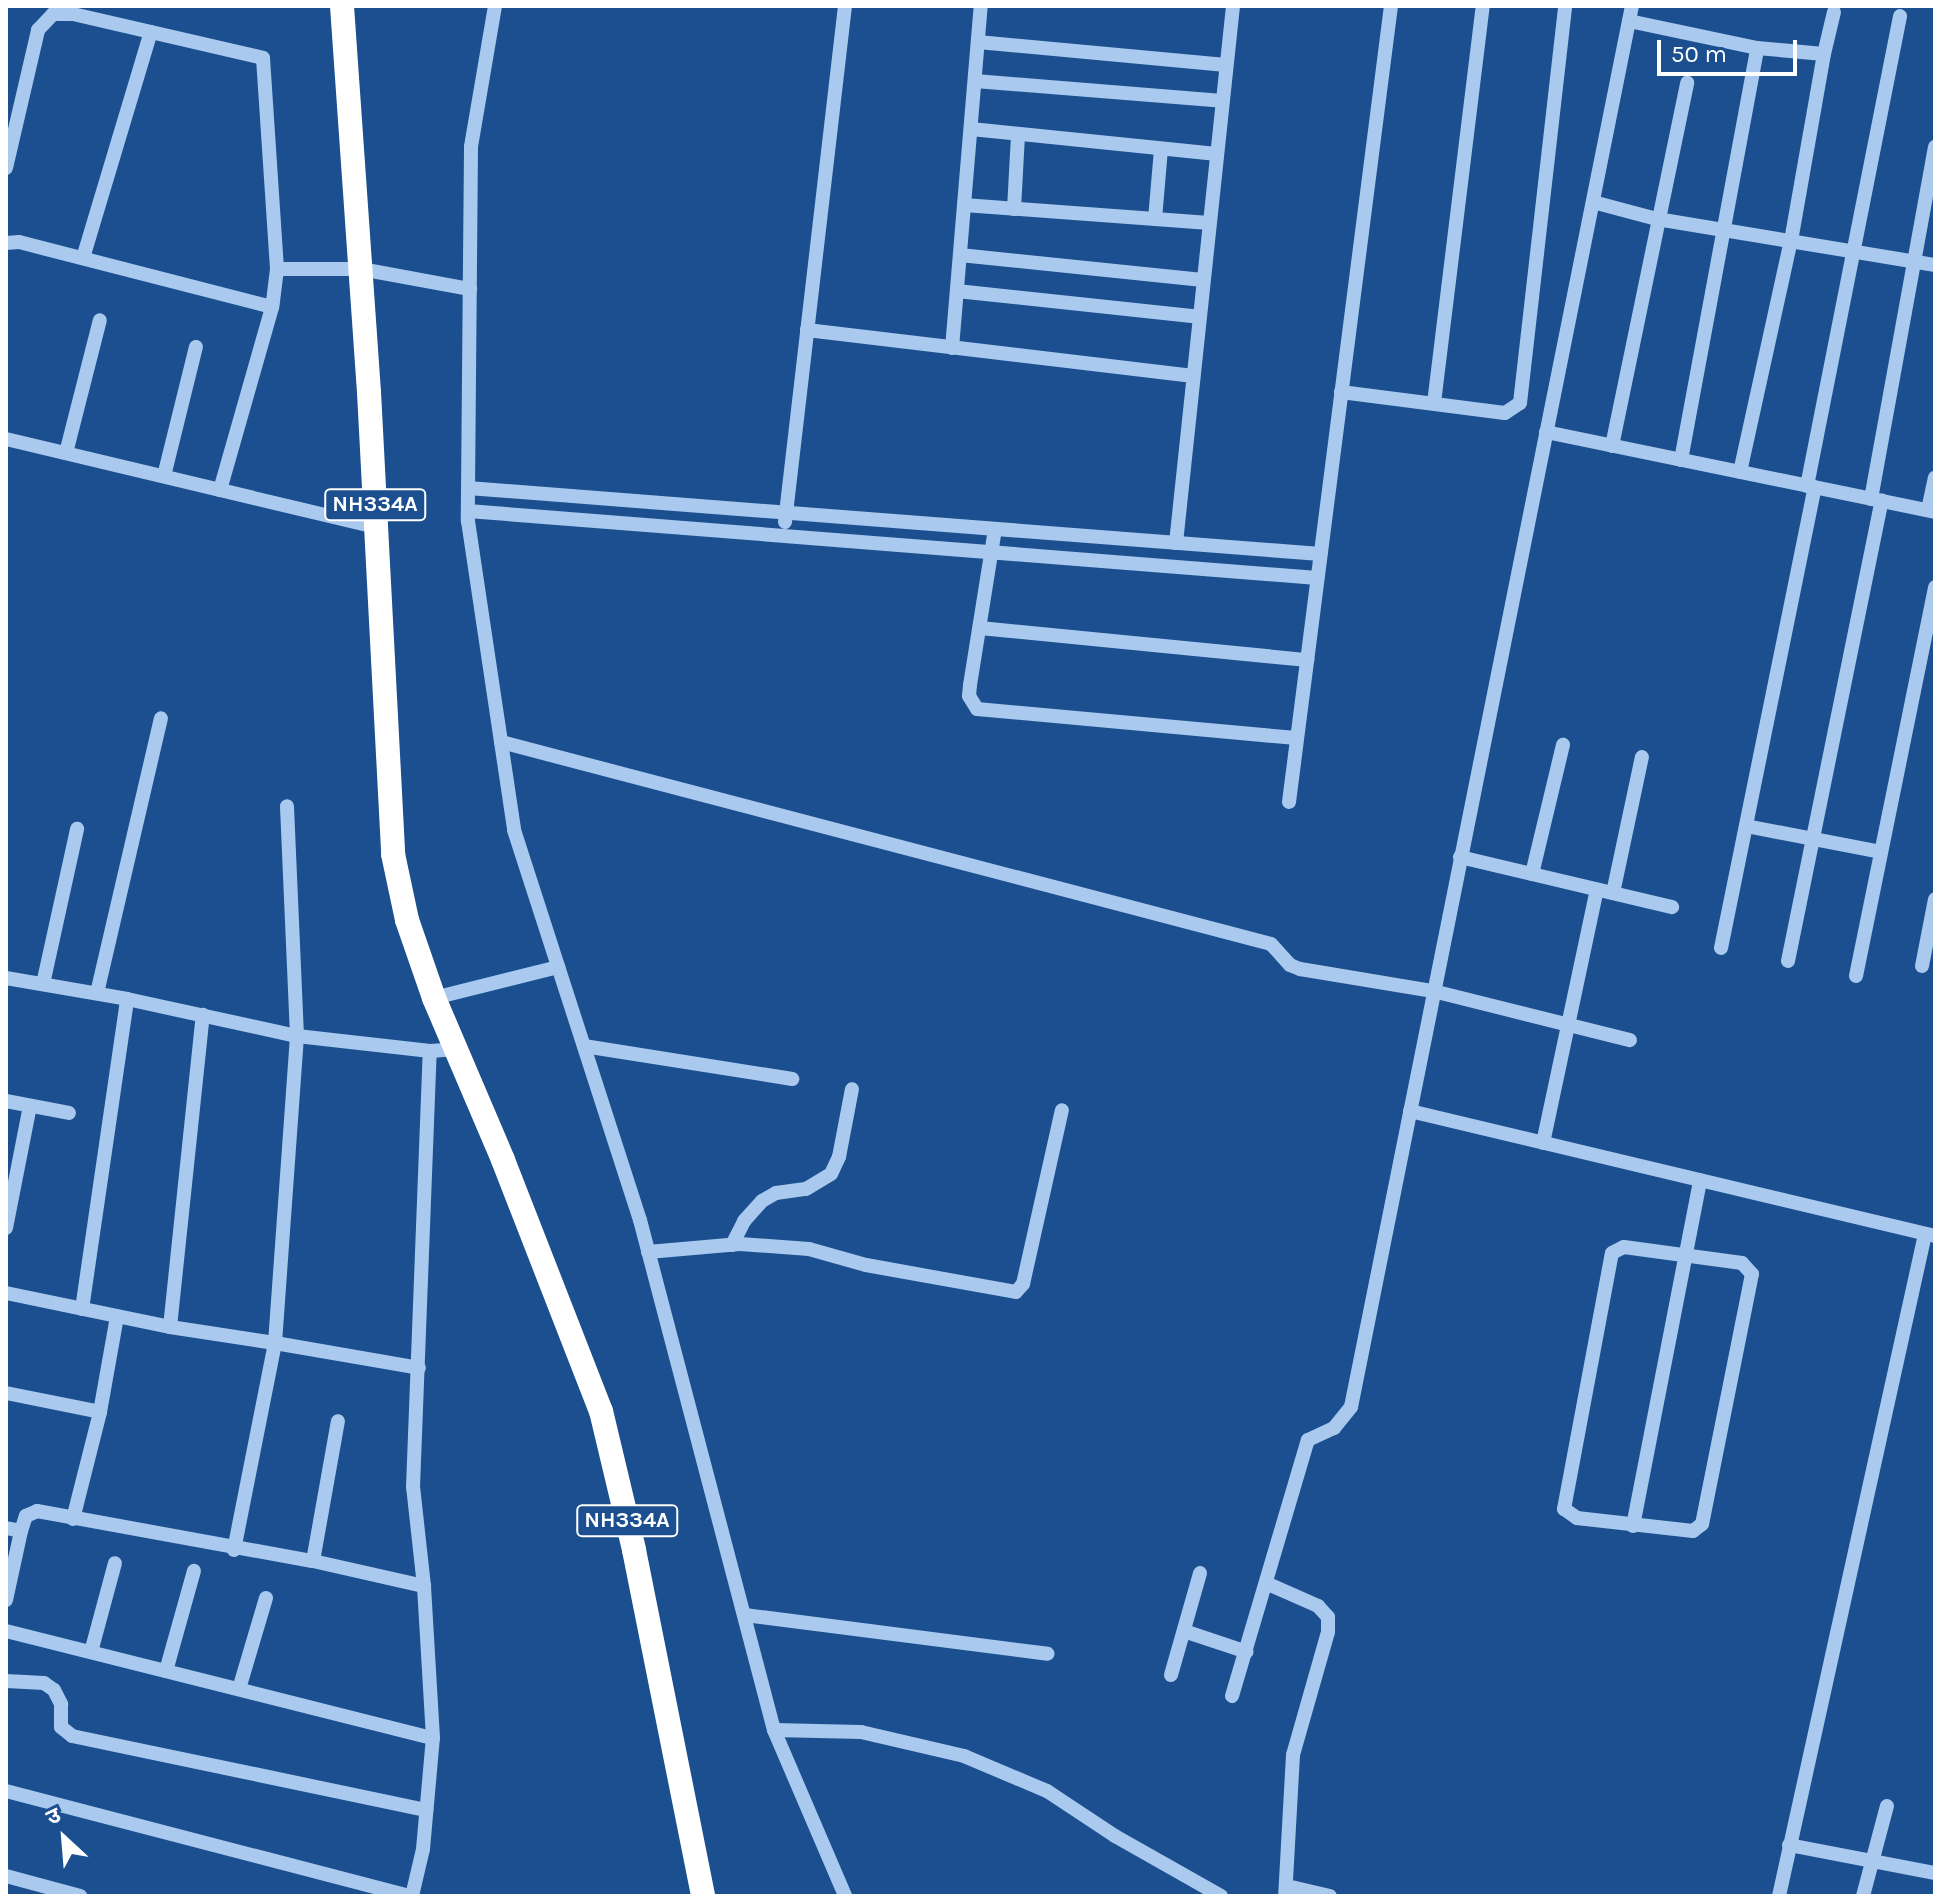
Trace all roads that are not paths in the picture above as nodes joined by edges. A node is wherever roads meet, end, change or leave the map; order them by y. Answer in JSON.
{"nodes":[{"id":1,"x":342,"y":6,"type":"edge"},
{"id":2,"x":495,"y":6,"type":"edge"},
{"id":3,"x":845,"y":6,"type":"edge"},
{"id":4,"x":981,"y":6,"type":"edge"},
{"id":5,"x":1226,"y":6,"type":"edge"},
{"id":6,"x":1233,"y":6,"type":"edge"},
{"id":7,"x":1391,"y":6,"type":"edge"},
{"id":8,"x":1483,"y":6,"type":"edge"},
{"id":9,"x":1565,"y":6,"type":"edge"},
{"id":10,"x":1834,"y":12,"type":"dead end"},
{"id":11,"x":1631,"y":13,"type":"edge"},
{"id":12,"x":1900,"y":16,"type":"dead end"},
{"id":13,"x":151,"y":32,"type":"junction"},
{"id":14,"x":978,"y":42,"type":"junction"},
{"id":15,"x":1757,"y":48,"type":"junction"},
{"id":16,"x":1824,"y":54,"type":"junction"},
{"id":17,"x":1226,"y":65,"type":"junction"},
{"id":18,"x":975,"y":81,"type":"junction"},
{"id":19,"x":1687,"y":83,"type":"dead end"},
{"id":20,"x":1222,"y":101,"type":"junction"},
{"id":21,"x":971,"y":129,"type":"junction"},
{"id":22,"x":1018,"y":134,"type":"junction"},
{"id":23,"x":1935,"y":147,"type":"edge"},
{"id":24,"x":1161,"y":149,"type":"junction"},
{"id":25,"x":1217,"y":154,"type":"junction"},
{"id":26,"x":6,"y":168,"type":"edge"},
{"id":27,"x":1593,"y":202,"type":"junction"},
{"id":28,"x":964,"y":205,"type":"junction"},
{"id":29,"x":1014,"y":209,"type":"junction"},
{"id":30,"x":1155,"y":219,"type":"junction"},
{"id":31,"x":1657,"y":219,"type":"junction"},
{"id":32,"x":1209,"y":223,"type":"junction"},
{"id":33,"x":1724,"y":230,"type":"junction"},
{"id":34,"x":1791,"y":241,"type":"junction"},
{"id":35,"x":6,"y":243,"type":"edge"},
{"id":36,"x":1852,"y":251,"type":"junction"},
{"id":37,"x":960,"y":255,"type":"junction"},
{"id":38,"x":83,"y":258,"type":"junction"},
{"id":39,"x":1912,"y":261,"type":"junction"},
{"id":40,"x":1935,"y":265,"type":"edge"},
{"id":41,"x":277,"y":269,"type":"junction"},
{"id":42,"x":361,"y":269,"type":"junction"},
{"id":43,"x":1203,"y":280,"type":"junction"},
{"id":44,"x":470,"y":289,"type":"junction"},
{"id":45,"x":957,"y":291,"type":"junction"},
{"id":46,"x":272,"y":307,"type":"junction"},
{"id":47,"x":1199,"y":317,"type":"junction"},
{"id":48,"x":100,"y":320,"type":"dead end"},
{"id":49,"x":807,"y":330,"type":"junction"},
{"id":50,"x":196,"y":347,"type":"dead end"},
{"id":51,"x":952,"y":348,"type":"junction"},
{"id":52,"x":1193,"y":376,"type":"junction"},
{"id":53,"x":1341,"y":392,"type":"junction"},
{"id":54,"x":1434,"y":403,"type":"junction"},
{"id":55,"x":1546,"y":432,"type":"junction"},
{"id":56,"x":6,"y":439,"type":"edge"},
{"id":57,"x":1612,"y":446,"type":"junction"},
{"id":58,"x":66,"y":453,"type":"junction"},
{"id":59,"x":1681,"y":460,"type":"junction"},
{"id":60,"x":1740,"y":472,"type":"junction"},
{"id":61,"x":164,"y":476,"type":"junction"},
{"id":62,"x":1935,"y":478,"type":"edge"},
{"id":63,"x":1811,"y":486,"type":"junction"},
{"id":64,"x":468,"y":488,"type":"junction"},
{"id":65,"x":220,"y":490,"type":"junction"},
{"id":66,"x":1876,"y":500,"type":"junction"},
{"id":67,"x":468,"y":511,"type":"junction"},
{"id":68,"x":1932,"y":511,"type":"edge"},
{"id":69,"x":786,"y":513,"type":"junction"},
{"id":70,"x":376,"y":527,"type":"junction"},
{"id":71,"x":995,"y":529,"type":"junction"},
{"id":72,"x":784,"y":535,"type":"junction"},
{"id":73,"x":1176,"y":543,"type":"junction"},
{"id":74,"x":992,"y":550,"type":"junction"},
{"id":75,"x":1320,"y":554,"type":"junction"},
{"id":76,"x":1317,"y":578,"type":"junction"},
{"id":77,"x":1935,"y":587,"type":"edge"},
{"id":78,"x":980,"y":628,"type":"junction"},
{"id":79,"x":1307,"y":660,"type":"junction"},
{"id":80,"x":161,"y":718,"type":"dead end"},
{"id":81,"x":1297,"y":738,"type":"junction"},
{"id":82,"x":501,"y":742,"type":"junction"},
{"id":83,"x":1563,"y":745,"type":"dead end"},
{"id":84,"x":1642,"y":757,"type":"dead end"},
{"id":85,"x":1289,"y":802,"type":"dead end"},
{"id":86,"x":287,"y":806,"type":"dead end"},
{"id":87,"x":1746,"y":826,"type":"junction"},
{"id":88,"x":77,"y":829,"type":"dead end"},
{"id":89,"x":1814,"y":837,"type":"junction"},
{"id":90,"x":1881,"y":852,"type":"junction"},
{"id":91,"x":1460,"y":857,"type":"junction"},
{"id":92,"x":1532,"y":874,"type":"junction"},
{"id":93,"x":1597,"y":890,"type":"junction"},
{"id":94,"x":1613,"y":893,"type":"junction"},
{"id":95,"x":1935,"y":899,"type":"edge"},
{"id":96,"x":1672,"y":907,"type":"dead end"},
{"id":97,"x":1721,"y":948,"type":"dead end"},
{"id":98,"x":1788,"y":961,"type":"dead end"},
{"id":99,"x":1922,"y":966,"type":"dead end"},
{"id":100,"x":558,"y":967,"type":"junction"},
{"id":101,"x":1856,"y":976,"type":"dead end"},
{"id":102,"x":6,"y":978,"type":"edge"},
{"id":103,"x":43,"y":984,"type":"junction"},
{"id":104,"x":1433,"y":991,"type":"junction"},
{"id":105,"x":97,"y":993,"type":"junction"},
{"id":106,"x":434,"y":998,"type":"junction"},
{"id":107,"x":127,"y":999,"type":"junction"},
{"id":108,"x":203,"y":1015,"type":"junction"},
{"id":109,"x":1569,"y":1025,"type":"junction"},
{"id":110,"x":297,"y":1036,"type":"junction"},
{"id":111,"x":1630,"y":1040,"type":"dead end"},
{"id":112,"x":584,"y":1046,"type":"junction"},
{"id":113,"x":457,"y":1049,"type":"junction"},
{"id":114,"x":430,"y":1051,"type":"junction"},
{"id":115,"x":792,"y":1079,"type":"dead end"},
{"id":116,"x":852,"y":1089,"type":"dead end"},
{"id":117,"x":6,"y":1101,"type":"edge"},
{"id":118,"x":30,"y":1106,"type":"junction"},
{"id":119,"x":1062,"y":1110,"type":"dead end"},
{"id":120,"x":1410,"y":1111,"type":"junction"},
{"id":121,"x":69,"y":1113,"type":"dead end"},
{"id":122,"x":1543,"y":1143,"type":"junction"},
{"id":123,"x":1700,"y":1180,"type":"junction"},
{"id":124,"x":6,"y":1228,"type":"edge"},
{"id":125,"x":1930,"y":1235,"type":"edge"},
{"id":126,"x":732,"y":1245,"type":"junction"},
{"id":127,"x":648,"y":1252,"type":"junction"},
{"id":128,"x":1686,"y":1254,"type":"junction"},
{"id":129,"x":6,"y":1293,"type":"edge"},
{"id":130,"x":82,"y":1309,"type":"junction"},
{"id":131,"x":117,"y":1317,"type":"junction"},
{"id":132,"x":170,"y":1327,"type":"junction"},
{"id":133,"x":275,"y":1343,"type":"junction"},
{"id":134,"x":419,"y":1368,"type":"junction"},
{"id":135,"x":6,"y":1393,"type":"edge"},
{"id":136,"x":100,"y":1412,"type":"junction"},
{"id":137,"x":338,"y":1421,"type":"dead end"},
{"id":138,"x":73,"y":1519,"type":"junction"},
{"id":139,"x":1633,"y":1526,"type":"junction"},
{"id":140,"x":14,"y":1530,"type":"edge"},
{"id":141,"x":234,"y":1550,"type":"junction"},
{"id":142,"x":313,"y":1561,"type":"junction"},
{"id":143,"x":115,"y":1563,"type":"dead end"},
{"id":144,"x":194,"y":1571,"type":"dead end"},
{"id":145,"x":1200,"y":1573,"type":"dead end"},
{"id":146,"x":1268,"y":1584,"type":"junction"},
{"id":147,"x":424,"y":1586,"type":"junction"},
{"id":148,"x":266,"y":1598,"type":"dead end"},
{"id":149,"x":6,"y":1600,"type":"edge"},
{"id":150,"x":745,"y":1615,"type":"junction"},
{"id":151,"x":6,"y":1631,"type":"edge"},
{"id":152,"x":1184,"y":1631,"type":"junction"},
{"id":153,"x":91,"y":1652,"type":"junction"},
{"id":154,"x":1247,"y":1652,"type":"junction"},
{"id":155,"x":1048,"y":1654,"type":"dead end"},
{"id":156,"x":166,"y":1671,"type":"junction"},
{"id":157,"x":1171,"y":1675,"type":"dead end"},
{"id":158,"x":6,"y":1681,"type":"edge"},
{"id":159,"x":239,"y":1689,"type":"junction"},
{"id":160,"x":1232,"y":1696,"type":"dead end"},
{"id":161,"x":774,"y":1730,"type":"junction"},
{"id":162,"x":433,"y":1738,"type":"junction"},
{"id":163,"x":6,"y":1791,"type":"edge"},
{"id":164,"x":1887,"y":1806,"type":"dead end"},
{"id":165,"x":426,"y":1810,"type":"junction"},
{"id":166,"x":1789,"y":1845,"type":"junction"},
{"id":167,"x":1873,"y":1861,"type":"junction"},
{"id":168,"x":1935,"y":1873,"type":"edge"},
{"id":169,"x":6,"y":1876,"type":"edge"},
{"id":170,"x":1286,"y":1891,"type":"edge"},
{"id":171,"x":80,"y":1896,"type":"edge"},
{"id":172,"x":410,"y":1896,"type":"edge"},
{"id":173,"x":703,"y":1896,"type":"edge"},
{"id":174,"x":845,"y":1896,"type":"edge"},
{"id":175,"x":1221,"y":1896,"type":"edge"},
{"id":176,"x":1330,"y":1896,"type":"edge"},
{"id":177,"x":1779,"y":1896,"type":"edge"},
{"id":178,"x":1863,"y":1896,"type":"edge"}],
"edges":[{"from":1,"to":42,"type":"highway","number":"NH334A"},
{"from":2,"to":44,"type":"street"},
{"from":3,"to":49,"type":"street"},
{"from":4,"to":14,"type":"street"},
{"from":5,"to":6,"type":"street"},
{"from":6,"to":17,"type":"street"},
{"from":7,"to":53,"type":"street"},
{"from":8,"to":54,"type":"street"},
{"from":9,"to":54,"type":"street"},
{"from":10,"to":16,"type":"street"},
{"from":11,"to":15,"type":"street"},
{"from":11,"to":27,"type":"street"},
{"from":12,"to":36,"type":"street"},
{"from":13,"to":26,"type":"street"},
{"from":13,"to":38,"type":"street"},
{"from":13,"to":41,"type":"street"},
{"from":14,"to":17,"type":"street"},
{"from":14,"to":18,"type":"street"},
{"from":15,"to":16,"type":"street"},
{"from":15,"to":33,"type":"street"},
{"from":16,"to":34,"type":"street"},
{"from":17,"to":20,"type":"street"},
{"from":18,"to":20,"type":"street"},
{"from":18,"to":21,"type":"street"},
{"from":19,"to":31,"type":"street"},
{"from":20,"to":25,"type":"street"},
{"from":21,"to":22,"type":"street"},
{"from":21,"to":28,"type":"street"},
{"from":22,"to":24,"type":"street"},
{"from":22,"to":29,"type":"street"},
{"from":23,"to":39,"type":"street"},
{"from":24,"to":25,"type":"street"},
{"from":24,"to":30,"type":"street"},
{"from":25,"to":32,"type":"street"},
{"from":27,"to":31,"type":"street"},
{"from":27,"to":55,"type":"street"},
{"from":28,"to":29,"type":"street"},
{"from":28,"to":37,"type":"street"},
{"from":29,"to":30,"type":"street"},
{"from":30,"to":32,"type":"street"},
{"from":31,"to":33,"type":"street"},
{"from":31,"to":57,"type":"street"},
{"from":32,"to":43,"type":"street"},
{"from":33,"to":34,"type":"street"},
{"from":33,"to":59,"type":"street"},
{"from":34,"to":36,"type":"street"},
{"from":34,"to":60,"type":"street"},
{"from":35,"to":38,"type":"street"},
{"from":36,"to":39,"type":"street"},
{"from":36,"to":63,"type":"street"},
{"from":37,"to":43,"type":"street"},
{"from":37,"to":45,"type":"street"},
{"from":38,"to":46,"type":"street"},
{"from":39,"to":40,"type":"street"},
{"from":39,"to":66,"type":"street"},
{"from":41,"to":42,"type":"street"},
{"from":41,"to":46,"type":"street"},
{"from":42,"to":44,"type":"street"},
{"from":42,"to":70,"type":"highway","number":"NH334A"},
{"from":43,"to":47,"type":"street"},
{"from":44,"to":64,"type":"street"},
{"from":45,"to":47,"type":"street"},
{"from":45,"to":51,"type":"street"},
{"from":46,"to":65,"type":"street"},
{"from":47,"to":52,"type":"street"},
{"from":48,"to":58,"type":"street"},
{"from":49,"to":51,"type":"street"},
{"from":49,"to":69,"type":"street"},
{"from":50,"to":61,"type":"street"},
{"from":51,"to":52,"type":"street"},
{"from":52,"to":73,"type":"street"},
{"from":53,"to":54,"type":"street"},
{"from":53,"to":75,"type":"street"},
{"from":55,"to":57,"type":"street"},
{"from":55,"to":91,"type":"street"},
{"from":56,"to":58,"type":"street"},
{"from":57,"to":59,"type":"street"},
{"from":58,"to":61,"type":"street"},
{"from":59,"to":60,"type":"street"},
{"from":60,"to":63,"type":"street"},
{"from":61,"to":65,"type":"street"},
{"from":62,"to":68,"type":"street"},
{"from":63,"to":66,"type":"street"},
{"from":63,"to":87,"type":"street"},
{"from":64,"to":67,"type":"street"},
{"from":64,"to":69,"type":"street"},
{"from":65,"to":70,"type":"street"},
{"from":66,"to":68,"type":"street"},
{"from":66,"to":89,"type":"street"},
{"from":67,"to":72,"type":"street"},
{"from":67,"to":82,"type":"street"},
{"from":69,"to":71,"type":"street"},
{"from":69,"to":72,"type":"street"},
{"from":70,"to":106,"type":"highway","number":"NH334A"},
{"from":71,"to":73,"type":"street"},
{"from":71,"to":74,"type":"street"},
{"from":72,"to":74,"type":"street"},
{"from":73,"to":75,"type":"street"},
{"from":74,"to":76,"type":"street"},
{"from":74,"to":78,"type":"street"},
{"from":75,"to":76,"type":"street"},
{"from":76,"to":79,"type":"street"},
{"from":77,"to":90,"type":"street"},
{"from":78,"to":79,"type":"street"},
{"from":78,"to":81,"type":"street"},
{"from":79,"to":81,"type":"street"},
{"from":80,"to":105,"type":"street"},
{"from":81,"to":85,"type":"street"},
{"from":82,"to":100,"type":"street"},
{"from":82,"to":104,"type":"street"},
{"from":83,"to":92,"type":"street"},
{"from":84,"to":94,"type":"street"},
{"from":86,"to":110,"type":"street"},
{"from":87,"to":89,"type":"street"},
{"from":87,"to":97,"type":"street"},
{"from":88,"to":103,"type":"street"},
{"from":89,"to":90,"type":"street"},
{"from":89,"to":98,"type":"street"},
{"from":90,"to":101,"type":"street"},
{"from":91,"to":92,"type":"street"},
{"from":91,"to":104,"type":"street"},
{"from":92,"to":93,"type":"street"},
{"from":93,"to":94,"type":"street"},
{"from":93,"to":109,"type":"street"},
{"from":94,"to":96,"type":"street"},
{"from":95,"to":99,"type":"street"},
{"from":100,"to":106,"type":"street"},
{"from":100,"to":112,"type":"street"},
{"from":102,"to":103,"type":"street"},
{"from":103,"to":105,"type":"street"},
{"from":104,"to":109,"type":"street"},
{"from":104,"to":120,"type":"street"},
{"from":105,"to":107,"type":"street"},
{"from":106,"to":113,"type":"highway","number":"NH334A"},
{"from":107,"to":108,"type":"street"},
{"from":107,"to":130,"type":"street"},
{"from":108,"to":110,"type":"street"},
{"from":108,"to":132,"type":"street"},
{"from":109,"to":111,"type":"street"},
{"from":109,"to":122,"type":"street"},
{"from":110,"to":114,"type":"street"},
{"from":110,"to":133,"type":"street"},
{"from":112,"to":115,"type":"street"},
{"from":112,"to":127,"type":"street"},
{"from":113,"to":114,"type":"street"},
{"from":113,"to":173,"type":"highway","number":"NH334A"},
{"from":114,"to":134,"type":"street"},
{"from":116,"to":126,"type":"street"},
{"from":117,"to":118,"type":"street"},
{"from":118,"to":121,"type":"street"},
{"from":118,"to":124,"type":"street"},
{"from":119,"to":126,"type":"street"},
{"from":120,"to":122,"type":"street"},
{"from":120,"to":146,"type":"street"},
{"from":122,"to":123,"type":"street"},
{"from":123,"to":125,"type":"street"},
{"from":123,"to":128,"type":"street"},
{"from":125,"to":166,"type":"street"},
{"from":126,"to":127,"type":"street"},
{"from":127,"to":150,"type":"street"},
{"from":128,"to":139,"type":"street"},
{"from":128,"to":139,"type":"street"},
{"from":128,"to":139,"type":"street"},
{"from":129,"to":130,"type":"street"},
{"from":130,"to":131,"type":"street"},
{"from":131,"to":132,"type":"street"},
{"from":131,"to":136,"type":"street"},
{"from":132,"to":133,"type":"street"},
{"from":133,"to":134,"type":"street"},
{"from":133,"to":141,"type":"street"},
{"from":134,"to":147,"type":"street"},
{"from":135,"to":136,"type":"street"},
{"from":136,"to":138,"type":"street"},
{"from":137,"to":142,"type":"street"},
{"from":138,"to":140,"type":"street"},
{"from":138,"to":141,"type":"street"},
{"from":140,"to":149,"type":"street"},
{"from":141,"to":142,"type":"street"},
{"from":142,"to":147,"type":"street"},
{"from":143,"to":153,"type":"street"},
{"from":144,"to":156,"type":"street"},
{"from":145,"to":152,"type":"street"},
{"from":146,"to":154,"type":"street"},
{"from":146,"to":170,"type":"street"},
{"from":147,"to":162,"type":"street"},
{"from":148,"to":159,"type":"street"},
{"from":150,"to":155,"type":"street"},
{"from":150,"to":161,"type":"street"},
{"from":151,"to":153,"type":"street"},
{"from":152,"to":154,"type":"street"},
{"from":152,"to":157,"type":"street"},
{"from":153,"to":156,"type":"street"},
{"from":154,"to":160,"type":"street"},
{"from":156,"to":159,"type":"street"},
{"from":158,"to":165,"type":"street"},
{"from":159,"to":162,"type":"street"},
{"from":161,"to":174,"type":"street"},
{"from":161,"to":175,"type":"street"},
{"from":162,"to":165,"type":"street"},
{"from":163,"to":172,"type":"street"},
{"from":164,"to":167,"type":"street"},
{"from":165,"to":172,"type":"street"},
{"from":166,"to":167,"type":"street"},
{"from":166,"to":177,"type":"street"},
{"from":167,"to":168,"type":"street"},
{"from":167,"to":178,"type":"street"},
{"from":169,"to":171,"type":"street"},
{"from":170,"to":176,"type":"street"}]}
